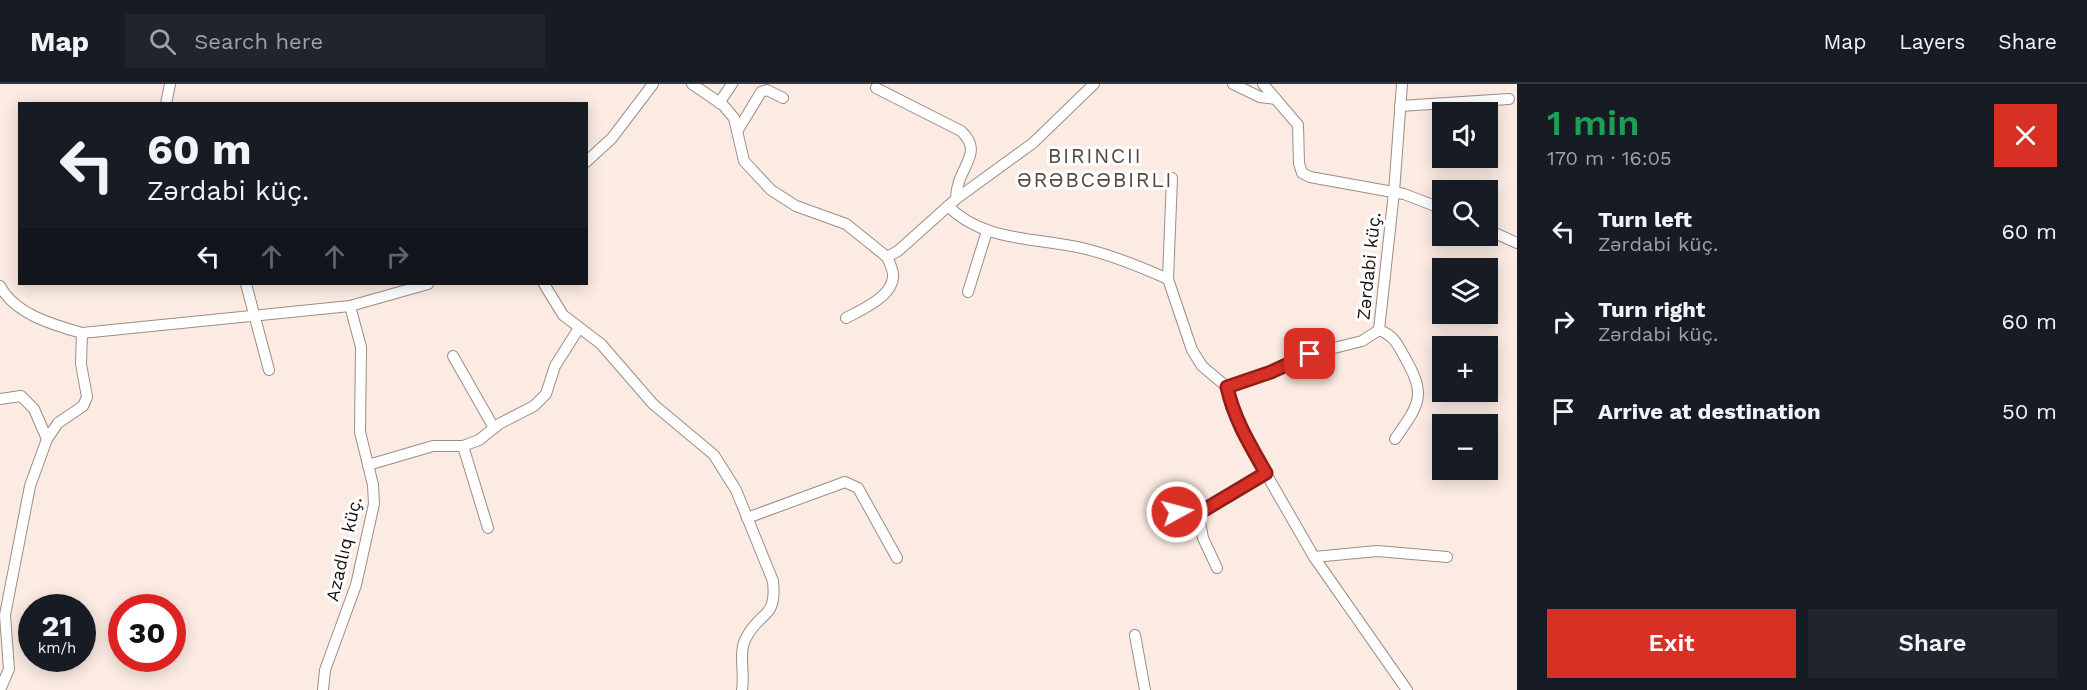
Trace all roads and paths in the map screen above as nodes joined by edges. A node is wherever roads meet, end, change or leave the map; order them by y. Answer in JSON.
{"nodes":[{"id":1,"x":170,"y":84,"type":"edge"},
{"id":2,"x":652,"y":84,"type":"edge"},
{"id":3,"x":692,"y":84,"type":"edge"},
{"id":4,"x":732,"y":84,"type":"edge"},
{"id":5,"x":1094,"y":84,"type":"edge"},
{"id":6,"x":1233,"y":84,"type":"edge"},
{"id":7,"x":1263,"y":84,"type":"edge"},
{"id":8,"x":1402,"y":84,"type":"edge"},
{"id":9,"x":876,"y":88,"type":"dead end"},
{"id":10,"x":783,"y":98,"type":"dead end"},
{"id":11,"x":1276,"y":99,"type":"junction"},
{"id":12,"x":1509,"y":99,"type":"dead end"},
{"id":13,"x":166,"y":102,"type":"edge"},
{"id":14,"x":719,"y":103,"type":"junction"},
{"id":15,"x":1400,"y":106,"type":"junction"},
{"id":16,"x":738,"y":130,"type":"junction"},
{"id":17,"x":588,"y":160,"type":"edge"},
{"id":18,"x":1172,"y":178,"type":"dead end"},
{"id":19,"x":1394,"y":192,"type":"junction"},
{"id":20,"x":952,"y":203,"type":"junction"},
{"id":21,"x":1432,"y":205,"type":"edge"},
{"id":22,"x":987,"y":231,"type":"junction"},
{"id":23,"x":1498,"y":234,"type":"edge"},
{"id":24,"x":1517,"y":243,"type":"edge"},
{"id":25,"x":887,"y":257,"type":"junction"},
{"id":26,"x":1168,"y":279,"type":"junction"},
{"id":27,"x":246,"y":285,"type":"edge"},
{"id":28,"x":424,"y":285,"type":"edge"},
{"id":29,"x":545,"y":285,"type":"edge"},
{"id":30,"x":0,"y":286,"type":"edge"},
{"id":31,"x":968,"y":292,"type":"dead end"},
{"id":32,"x":350,"y":306,"type":"junction"},
{"id":33,"x":256,"y":316,"type":"junction"},
{"id":34,"x":846,"y":318,"type":"dead end"},
{"id":35,"x":579,"y":328,"type":"junction"},
{"id":36,"x":1379,"y":330,"type":"junction"},
{"id":37,"x":82,"y":333,"type":"junction"},
{"id":38,"x":453,"y":356,"type":"dead end"},
{"id":39,"x":269,"y":370,"type":"dead end"},
{"id":40,"x":1227,"y":387,"type":"junction"},
{"id":41,"x":0,"y":399,"type":"edge"},
{"id":42,"x":494,"y":428,"type":"junction"},
{"id":43,"x":47,"y":439,"type":"junction"},
{"id":44,"x":1395,"y":439,"type":"dead end"},
{"id":45,"x":463,"y":446,"type":"junction"},
{"id":46,"x":368,"y":465,"type":"junction"},
{"id":47,"x":1266,"y":473,"type":"junction"},
{"id":48,"x":1157,"y":511,"type":"dead end"},
{"id":49,"x":1198,"y":512,"type":"junction"},
{"id":50,"x":747,"y":518,"type":"junction"},
{"id":51,"x":488,"y":528,"type":"dead end"},
{"id":52,"x":1314,"y":557,"type":"junction"},
{"id":53,"x":1448,"y":557,"type":"dead end"},
{"id":54,"x":897,"y":558,"type":"dead end"},
{"id":55,"x":1217,"y":568,"type":"dead end"},
{"id":56,"x":4,"y":602,"type":"edge"},
{"id":57,"x":1135,"y":635,"type":"dead end"},
{"id":58,"x":2,"y":686,"type":"edge"},
{"id":59,"x":15,"y":690,"type":"edge"},
{"id":60,"x":323,"y":690,"type":"edge"},
{"id":61,"x":742,"y":690,"type":"edge"},
{"id":62,"x":1145,"y":690,"type":"edge"},
{"id":63,"x":1407,"y":690,"type":"edge"}],
"edges":[{"from":1,"to":13,"type":"street"},
{"from":2,"to":17,"type":"street"},
{"from":3,"to":14,"type":"street"},
{"from":4,"to":14,"type":"street"},
{"from":5,"to":20,"type":"street"},
{"from":6,"to":11,"type":"street"},
{"from":7,"to":11,"type":"street"},
{"from":8,"to":15,"type":"street","name":"Zərdabi küç."},
{"from":9,"to":20,"type":"street"},
{"from":10,"to":16,"type":"street"},
{"from":11,"to":19,"type":"street"},
{"from":12,"to":15,"type":"street"},
{"from":14,"to":16,"type":"street"},
{"from":15,"to":19,"type":"street","name":"Zərdabi küç."},
{"from":16,"to":25,"type":"street"},
{"from":18,"to":26,"type":"street"},
{"from":19,"to":21,"type":"street"},
{"from":19,"to":36,"type":"street","name":"Zərdabi küç."},
{"from":20,"to":22,"type":"street"},
{"from":20,"to":25,"type":"street"},
{"from":22,"to":26,"type":"street"},
{"from":22,"to":31,"type":"street"},
{"from":23,"to":24,"type":"street"},
{"from":25,"to":34,"type":"street"},
{"from":26,"to":40,"type":"street"},
{"from":27,"to":33,"type":"street"},
{"from":28,"to":32,"type":"street"},
{"from":29,"to":35,"type":"street"},
{"from":30,"to":37,"type":"street"},
{"from":32,"to":33,"type":"street"},
{"from":32,"to":46,"type":"street","name":"Azadlıq küç."},
{"from":33,"to":37,"type":"street"},
{"from":33,"to":39,"type":"street"},
{"from":35,"to":42,"type":"street"},
{"from":35,"to":50,"type":"street"},
{"from":36,"to":40,"type":"street","name":"Zərdabi küç."},
{"from":36,"to":44,"type":"street"},
{"from":37,"to":43,"type":"street"},
{"from":38,"to":42,"type":"street"},
{"from":40,"to":47,"type":"street"},
{"from":41,"to":43,"type":"street"},
{"from":42,"to":45,"type":"street"},
{"from":43,"to":56,"type":"street"},
{"from":45,"to":46,"type":"street"},
{"from":45,"to":51,"type":"street"},
{"from":46,"to":60,"type":"street","name":"Azadlıq küç."},
{"from":47,"to":49,"type":"street"},
{"from":47,"to":52,"type":"street"},
{"from":48,"to":49,"type":"street"},
{"from":49,"to":55,"type":"street"},
{"from":50,"to":54,"type":"street"},
{"from":50,"to":61,"type":"street"},
{"from":52,"to":53,"type":"street"},
{"from":52,"to":63,"type":"street"},
{"from":56,"to":58,"type":"street"},
{"from":57,"to":62,"type":"street"},
{"from":58,"to":59,"type":"street"}]}
